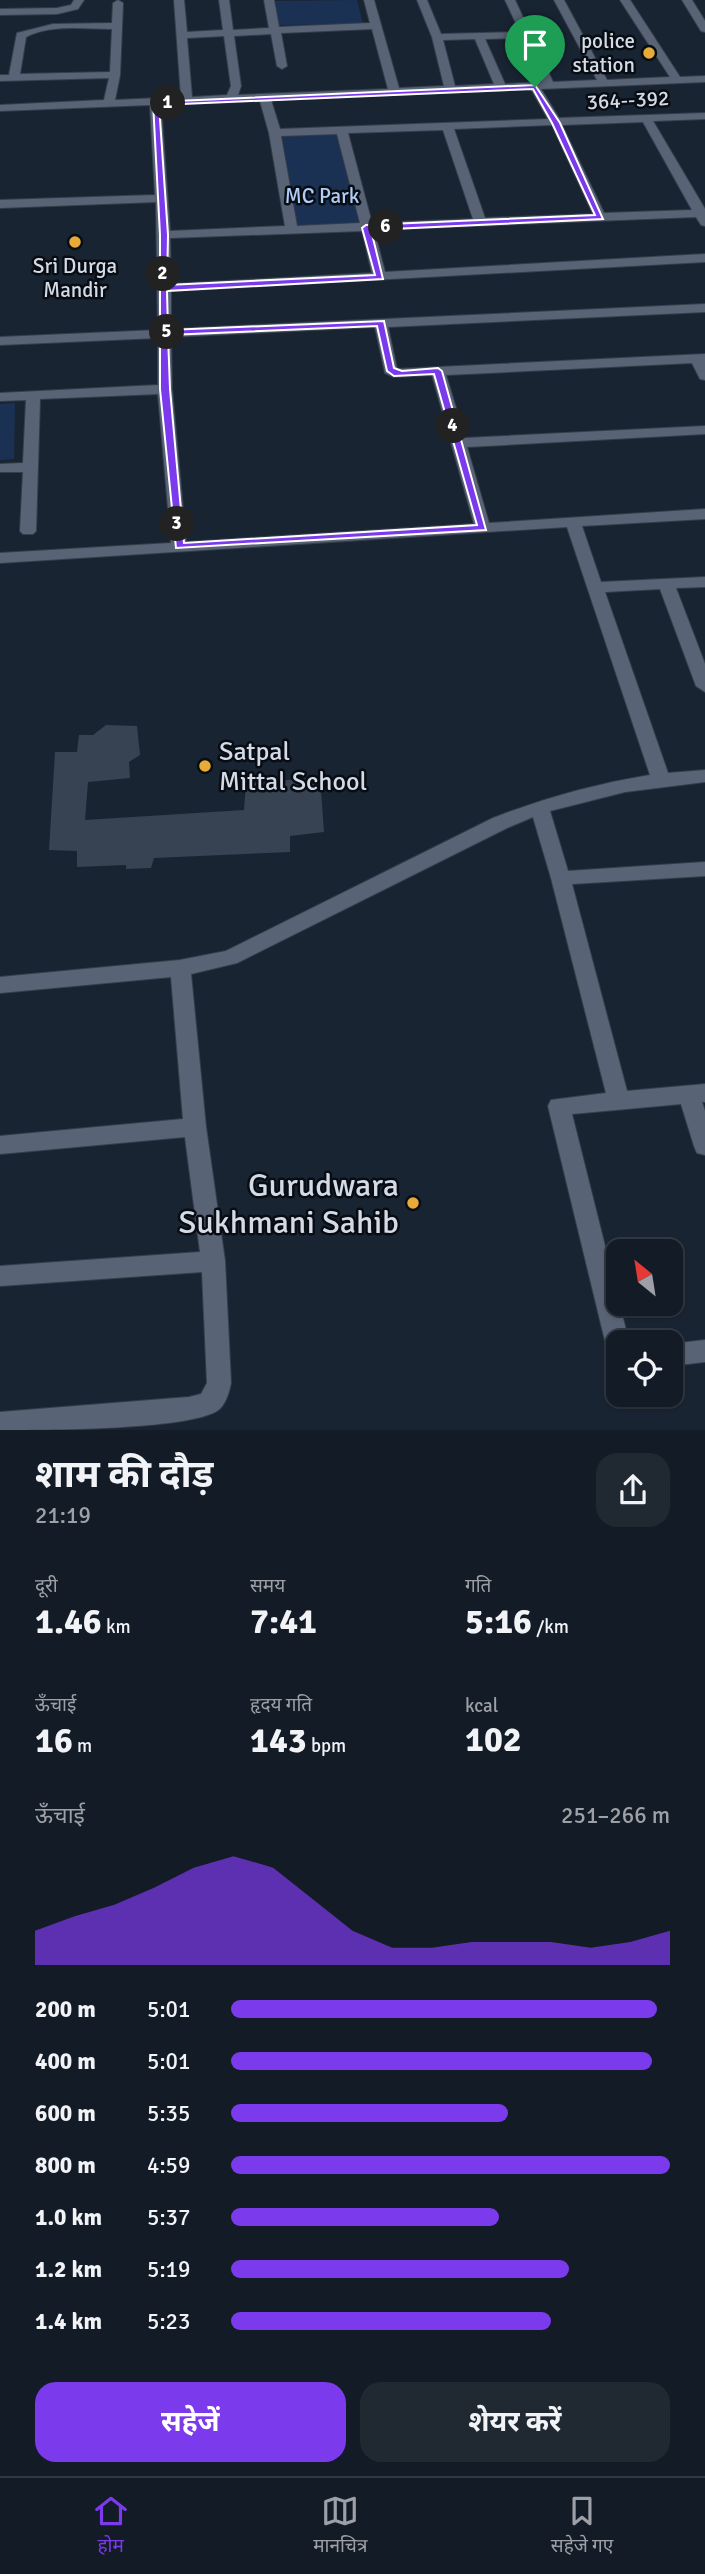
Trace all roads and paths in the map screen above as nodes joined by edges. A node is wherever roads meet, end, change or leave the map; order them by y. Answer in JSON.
{"nodes":[{"id":1,"x":79,"y":0,"type":"edge"},
{"id":2,"x":179,"y":0,"type":"edge"},
{"id":3,"x":224,"y":0,"type":"edge"},
{"id":4,"x":269,"y":0,"type":"edge"},
{"id":5,"x":369,"y":0,"type":"edge"},
{"id":6,"x":422,"y":0,"type":"edge"},
{"id":7,"x":510,"y":0,"type":"edge"},
{"id":8,"x":559,"y":0,"type":"edge"},
{"id":9,"x":625,"y":0,"type":"edge"},
{"id":10,"x":687,"y":0,"type":"edge"},
{"id":11,"x":117,"y":3,"type":"dead end"},
{"id":12,"x":0,"y":12,"type":"edge"},
{"id":13,"x":700,"y":13,"type":"edge"},
{"id":14,"x":117,"y":26,"type":"junction"},
{"id":15,"x":376,"y":26,"type":"junction"},
{"id":16,"x":705,"y":29,"type":"edge"},
{"id":17,"x":274,"y":30,"type":"junction"},
{"id":18,"x":229,"y":32,"type":"junction"},
{"id":19,"x":181,"y":35,"type":"junction"},
{"id":20,"x":526,"y":35,"type":"junction"},
{"id":21,"x":479,"y":36,"type":"junction"},
{"id":22,"x":437,"y":37,"type":"junction"},
{"id":23,"x":282,"y":66,"type":"dead end"},
{"id":24,"x":115,"y":75,"type":"junction"},
{"id":25,"x":0,"y":78,"type":"edge"},
{"id":26,"x":14,"y":78,"type":"junction"},
{"id":27,"x":705,"y":79,"type":"edge"},
{"id":28,"x":677,"y":80,"type":"junction"},
{"id":29,"x":604,"y":84,"type":"junction"},
{"id":30,"x":549,"y":86,"type":"junction"},
{"id":31,"x":535,"y":87,"type":"junction"},
{"id":32,"x":501,"y":88,"type":"junction"},
{"id":33,"x":451,"y":90,"type":"junction"},
{"id":34,"x":395,"y":93,"type":"junction"},
{"id":35,"x":265,"y":99,"type":"junction"},
{"id":36,"x":230,"y":100,"type":"junction"},
{"id":37,"x":187,"y":102,"type":"junction"},
{"id":38,"x":155,"y":103,"type":"junction"},
{"id":39,"x":109,"y":105,"type":"junction"},
{"id":40,"x":0,"y":108,"type":"edge"},
{"id":41,"x":705,"y":116,"type":"edge"},
{"id":42,"x":646,"y":118,"type":"junction"},
{"id":43,"x":556,"y":123,"type":"junction"},
{"id":44,"x":448,"y":127,"type":"junction"},
{"id":45,"x":342,"y":131,"type":"junction"},
{"id":46,"x":275,"y":133,"type":"junction"},
{"id":47,"x":162,"y":198,"type":"junction"},
{"id":48,"x":0,"y":204,"type":"edge"},
{"id":49,"x":703,"y":216,"type":"edge"},
{"id":50,"x":600,"y":218,"type":"junction"},
{"id":51,"x":481,"y":223,"type":"junction"},
{"id":52,"x":366,"y":228,"type":"junction"},
{"id":53,"x":292,"y":231,"type":"junction"},
{"id":54,"x":164,"y":235,"type":"junction"},
{"id":55,"x":705,"y":258,"type":"edge"},
{"id":56,"x":380,"y":277,"type":"junction"},
{"id":57,"x":163,"y":288,"type":"junction"},
{"id":58,"x":705,"y":308,"type":"edge"},
{"id":59,"x":381,"y":323,"type":"junction"},
{"id":60,"x":164,"y":332,"type":"junction"},
{"id":61,"x":0,"y":341,"type":"edge"},
{"id":62,"x":701,"y":358,"type":"edge"},
{"id":63,"x":438,"y":371,"type":"junction"},
{"id":64,"x":705,"y":376,"type":"edge"},
{"id":65,"x":165,"y":389,"type":"junction"},
{"id":66,"x":33,"y":395,"type":"junction"},
{"id":67,"x":0,"y":397,"type":"edge"},
{"id":68,"x":705,"y":430,"type":"edge"},
{"id":69,"x":457,"y":443,"type":"junction"},
{"id":70,"x":30,"y":467,"type":"junction"},
{"id":71,"x":0,"y":468,"type":"edge"},
{"id":72,"x":705,"y":514,"type":"edge"},
{"id":73,"x":573,"y":522,"type":"junction"},
{"id":74,"x":482,"y":528,"type":"junction"},
{"id":75,"x":28,"y":531,"type":"dead end"},
{"id":76,"x":179,"y":546,"type":"junction"},
{"id":77,"x":0,"y":558,"type":"edge"},
{"id":78,"x":705,"y":582,"type":"edge"},
{"id":79,"x":666,"y":584,"type":"junction"},
{"id":80,"x":597,"y":587,"type":"junction"},
{"id":81,"x":705,"y":686,"type":"edge"},
{"id":82,"x":705,"y":776,"type":"edge"},
{"id":83,"x":660,"y":780,"type":"junction"},
{"id":84,"x":539,"y":807,"type":"junction"},
{"id":85,"x":705,"y":869,"type":"edge"},
{"id":86,"x":562,"y":878,"type":"junction"},
{"id":87,"x":180,"y":968,"type":"junction"},
{"id":88,"x":0,"y":985,"type":"edge"},
{"id":89,"x":697,"y":1094,"type":"edge"},
{"id":90,"x":619,"y":1101,"type":"junction"},
{"id":91,"x":195,"y":1127,"type":"junction"},
{"id":92,"x":0,"y":1145,"type":"edge"},
{"id":93,"x":705,"y":1146,"type":"edge"},
{"id":94,"x":213,"y":1261,"type":"junction"},
{"id":95,"x":0,"y":1276,"type":"edge"},
{"id":96,"x":614,"y":1330,"type":"edge"},
{"id":97,"x":705,"y":1351,"type":"edge"},
{"id":98,"x":683,"y":1354,"type":"edge"},
{"id":99,"x":0,"y":1424,"type":"edge"}],
"edges":[{"from":1,"to":12,"type":"street"},
{"from":2,"to":19,"type":"street"},
{"from":3,"to":18,"type":"street"},
{"from":4,"to":17,"type":"street"},
{"from":5,"to":15,"type":"street"},
{"from":6,"to":22,"type":"street"},
{"from":7,"to":20,"type":"street"},
{"from":8,"to":29,"type":"street"},
{"from":9,"to":28,"type":"street"},
{"from":10,"to":13,"type":"street"},
{"from":11,"to":14,"type":"street"},
{"from":13,"to":16,"type":"street"},
{"from":14,"to":24,"type":"street"},
{"from":14,"to":26,"type":"street"},
{"from":15,"to":17,"type":"street"},
{"from":15,"to":34,"type":"street"},
{"from":17,"to":18,"type":"street"},
{"from":17,"to":23,"type":"street"},
{"from":18,"to":19,"type":"street"},
{"from":18,"to":36,"type":"street"},
{"from":19,"to":37,"type":"street"},
{"from":20,"to":21,"type":"street"},
{"from":20,"to":30,"type":"street"},
{"from":21,"to":22,"type":"street"},
{"from":21,"to":32,"type":"street"},
{"from":22,"to":33,"type":"street"},
{"from":24,"to":26,"type":"street"},
{"from":24,"to":39,"type":"street"},
{"from":25,"to":26,"type":"street"},
{"from":27,"to":28,"type":"street"},
{"from":28,"to":29,"type":"street"},
{"from":29,"to":30,"type":"street"},
{"from":30,"to":31,"type":"street"},
{"from":31,"to":32,"type":"street"},
{"from":31,"to":43,"type":"street"},
{"from":32,"to":33,"type":"street"},
{"from":33,"to":34,"type":"street"},
{"from":34,"to":35,"type":"street"},
{"from":35,"to":36,"type":"street"},
{"from":35,"to":46,"type":"street"},
{"from":36,"to":37,"type":"street"},
{"from":37,"to":38,"type":"street"},
{"from":38,"to":39,"type":"street"},
{"from":38,"to":47,"type":"street"},
{"from":39,"to":40,"type":"street"},
{"from":41,"to":42,"type":"street","name":"364--392"},
{"from":42,"to":43,"type":"street","name":"364--392"},
{"from":42,"to":49,"type":"street"},
{"from":43,"to":44,"type":"street","name":"364--392"},
{"from":43,"to":50,"type":"street"},
{"from":44,"to":45,"type":"street","name":"364--392"},
{"from":44,"to":51,"type":"street"},
{"from":45,"to":46,"type":"street","name":"364--392"},
{"from":45,"to":52,"type":"street"},
{"from":46,"to":53,"type":"street"},
{"from":47,"to":48,"type":"street"},
{"from":47,"to":54,"type":"street"},
{"from":49,"to":50,"type":"street"},
{"from":50,"to":51,"type":"street"},
{"from":51,"to":52,"type":"street"},
{"from":52,"to":53,"type":"street"},
{"from":52,"to":56,"type":"street"},
{"from":53,"to":54,"type":"street"},
{"from":54,"to":57,"type":"street"},
{"from":55,"to":56,"type":"street"},
{"from":56,"to":57,"type":"street"},
{"from":57,"to":60,"type":"street"},
{"from":58,"to":59,"type":"street"},
{"from":59,"to":60,"type":"street"},
{"from":59,"to":63,"type":"street"},
{"from":60,"to":61,"type":"street"},
{"from":60,"to":65,"type":"street"},
{"from":62,"to":63,"type":"street"},
{"from":62,"to":64,"type":"street"},
{"from":63,"to":69,"type":"street"},
{"from":65,"to":66,"type":"street"},
{"from":65,"to":76,"type":"street"},
{"from":66,"to":67,"type":"street"},
{"from":66,"to":70,"type":"street"},
{"from":68,"to":69,"type":"street"},
{"from":69,"to":74,"type":"street"},
{"from":70,"to":71,"type":"street"},
{"from":70,"to":75,"type":"street"},
{"from":72,"to":73,"type":"street"},
{"from":73,"to":74,"type":"street"},
{"from":73,"to":80,"type":"street"},
{"from":74,"to":76,"type":"street"},
{"from":76,"to":77,"type":"street"},
{"from":78,"to":79,"type":"street"},
{"from":79,"to":80,"type":"street"},
{"from":79,"to":81,"type":"street"},
{"from":80,"to":83,"type":"street"},
{"from":82,"to":83,"type":"street"},
{"from":83,"to":84,"type":"street"},
{"from":84,"to":86,"type":"street"},
{"from":84,"to":87,"type":"street"},
{"from":85,"to":86,"type":"street"},
{"from":86,"to":90,"type":"street"},
{"from":87,"to":88,"type":"street"},
{"from":87,"to":91,"type":"street"},
{"from":89,"to":90,"type":"street"},
{"from":89,"to":93,"type":"street"},
{"from":90,"to":96,"type":"street"},
{"from":91,"to":92,"type":"street"},
{"from":91,"to":94,"type":"street"},
{"from":94,"to":95,"type":"street"},
{"from":94,"to":99,"type":"street"},
{"from":97,"to":98,"type":"street"}]}
